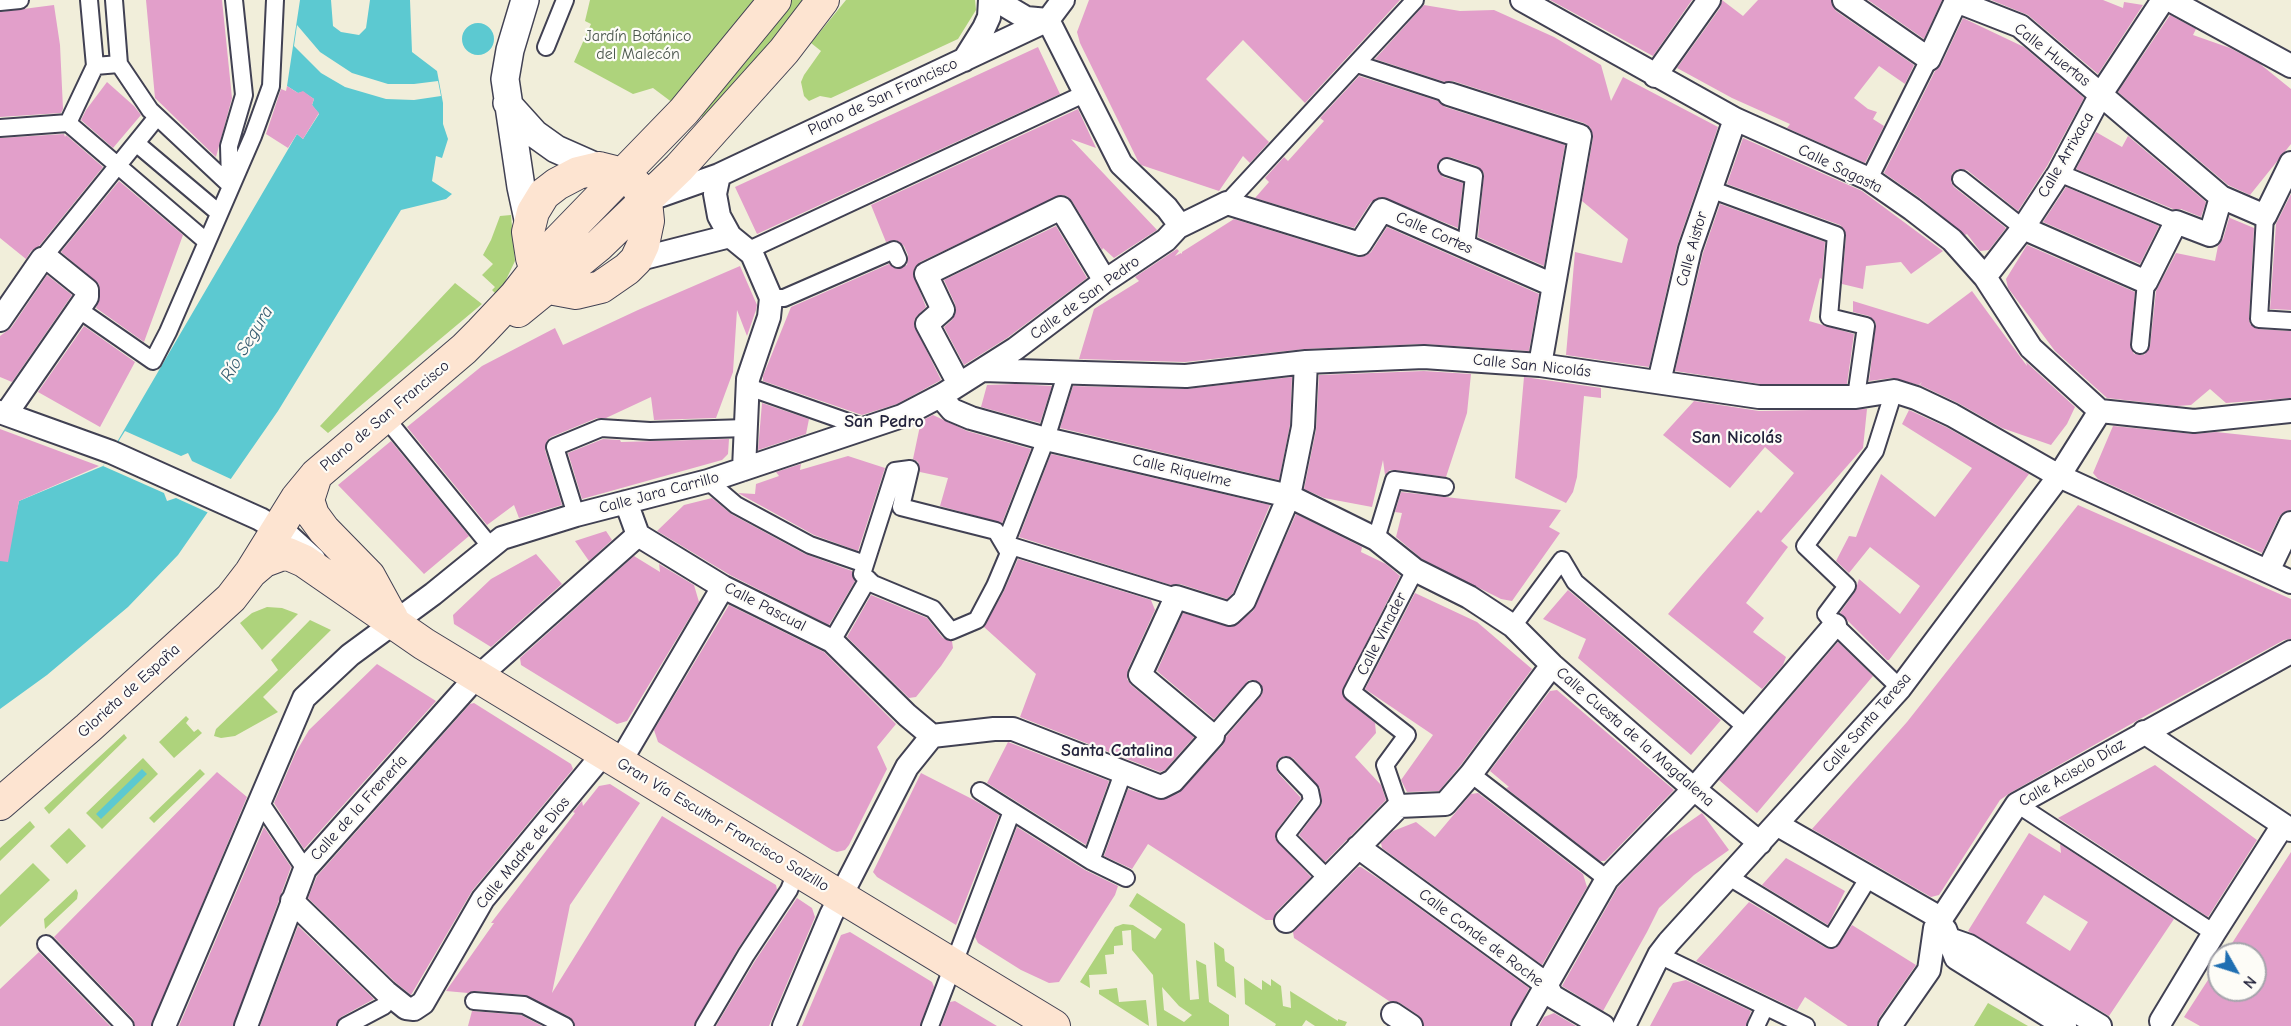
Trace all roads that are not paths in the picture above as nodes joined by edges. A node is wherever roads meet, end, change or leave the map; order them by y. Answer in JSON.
{"nodes":[{"id":1,"x":20,"y":0,"type":"edge"},
{"id":2,"x":89,"y":0,"type":"edge"},
{"id":3,"x":114,"y":0,"type":"edge"},
{"id":4,"x":234,"y":0,"type":"edge"},
{"id":5,"x":275,"y":0,"type":"edge"},
{"id":6,"x":525,"y":0,"type":"edge"},
{"id":7,"x":565,"y":0,"type":"edge"},
{"id":8,"x":776,"y":0,"type":"edge"},
{"id":9,"x":823,"y":0,"type":"edge"},
{"id":10,"x":990,"y":0,"type":"edge"},
{"id":11,"x":996,"y":0,"type":"edge"},
{"id":12,"x":1063,"y":0,"type":"edge"},
{"id":13,"x":1415,"y":0,"type":"edge"},
{"id":14,"x":1522,"y":0,"type":"edge"},
{"id":15,"x":1709,"y":0,"type":"edge"},
{"id":16,"x":1844,"y":0,"type":"edge"},
{"id":17,"x":2163,"y":0,"type":"edge"},
{"id":18,"x":2170,"y":0,"type":"edge"},
{"id":19,"x":0,"y":2,"type":"edge"},
{"id":20,"x":1048,"y":20,"type":"junction"},
{"id":21,"x":546,"y":47,"type":"dead end"},
{"id":22,"x":964,"y":60,"type":"junction"},
{"id":23,"x":1929,"y":60,"type":"junction"},
{"id":24,"x":119,"y":64,"type":"junction"},
{"id":25,"x":1358,"y":64,"type":"junction"},
{"id":26,"x":95,"y":66,"type":"junction"},
{"id":27,"x":2291,"y":66,"type":"edge"},
{"id":28,"x":1655,"y":76,"type":"junction"},
{"id":29,"x":1084,"y":94,"type":"junction"},
{"id":30,"x":1449,"y":94,"type":"joint"},
{"id":31,"x":2101,"y":94,"type":"junction"},
{"id":32,"x":507,"y":104,"type":"junction"},
{"id":33,"x":157,"y":117,"type":"junction"},
{"id":34,"x":1735,"y":119,"type":"junction"},
{"id":35,"x":68,"y":123,"type":"junction"},
{"id":36,"x":0,"y":128,"type":"edge"},
{"id":37,"x":136,"y":143,"type":"junction"},
{"id":38,"x":2291,"y":163,"type":"edge"},
{"id":39,"x":117,"y":165,"type":"junction"},
{"id":40,"x":1447,"y":167,"type":"dead end"},
{"id":41,"x":611,"y":171,"type":"junction"},
{"id":42,"x":2059,"y":173,"type":"junction"},
{"id":43,"x":720,"y":175,"type":"junction"},
{"id":44,"x":1869,"y":179,"type":"junction"},
{"id":45,"x":1961,"y":179,"type":"dead end"},
{"id":46,"x":230,"y":185,"type":"junction"},
{"id":47,"x":1710,"y":189,"type":"junction"},
{"id":48,"x":2221,"y":197,"type":"junction"},
{"id":49,"x":646,"y":201,"type":"junction"},
{"id":50,"x":1227,"y":203,"type":"junction"},
{"id":51,"x":219,"y":213,"type":"junction"},
{"id":52,"x":2265,"y":216,"type":"junction"},
{"id":53,"x":2176,"y":222,"type":"junction"},
{"id":54,"x":529,"y":224,"type":"junction"},
{"id":55,"x":1178,"y":227,"type":"junction"},
{"id":56,"x":2023,"y":228,"type":"junction"},
{"id":57,"x":730,"y":236,"type":"junction"},
{"id":58,"x":207,"y":242,"type":"junction"},
{"id":59,"x":1466,"y":247,"type":"junction"},
{"id":60,"x":749,"y":250,"type":"junction"},
{"id":61,"x":42,"y":259,"type":"junction"},
{"id":62,"x":898,"y":259,"type":"dead end"},
{"id":63,"x":636,"y":260,"type":"junction"},
{"id":64,"x":1985,"y":277,"type":"junction"},
{"id":65,"x":542,"y":280,"type":"junction"},
{"id":66,"x":1105,"y":281,"type":"junction"},
{"id":67,"x":2146,"y":282,"type":"junction"},
{"id":68,"x":1552,"y":285,"type":"junction"},
{"id":69,"x":771,"y":298,"type":"junction"},
{"id":70,"x":78,"y":309,"type":"junction"},
{"id":71,"x":0,"y":320,"type":"edge"},
{"id":72,"x":2291,"y":321,"type":"edge"},
{"id":73,"x":2140,"y":345,"type":"dead end"},
{"id":74,"x":1306,"y":362,"type":"junction"},
{"id":75,"x":1540,"y":365,"type":"junction"},
{"id":76,"x":982,"y":370,"type":"junction"},
{"id":77,"x":1067,"y":371,"type":"junction"},
{"id":78,"x":1659,"y":382,"type":"junction"},
{"id":79,"x":951,"y":389,"type":"junction"},
{"id":80,"x":757,"y":390,"type":"dead end"},
{"id":81,"x":1894,"y":391,"type":"junction"},
{"id":82,"x":1856,"y":397,"type":"junction"},
{"id":83,"x":2100,"y":411,"type":"junction"},
{"id":84,"x":2291,"y":411,"type":"edge"},
{"id":85,"x":3,"y":413,"type":"edge"},
{"id":86,"x":384,"y":416,"type":"junction"},
{"id":87,"x":746,"y":428,"type":"junction"},
{"id":88,"x":868,"y":429,"type":"junction"},
{"id":89,"x":1046,"y":438,"type":"junction"},
{"id":90,"x":744,"y":469,"type":"junction"},
{"id":91,"x":316,"y":475,"type":"junction"},
{"id":92,"x":2059,"y":476,"type":"junction"},
{"id":93,"x":708,"y":481,"type":"junction"},
{"id":94,"x":1445,"y":487,"type":"dead end"},
{"id":95,"x":1289,"y":496,"type":"junction"},
{"id":96,"x":626,"y":502,"type":"junction"},
{"id":97,"x":576,"y":515,"type":"junction"},
{"id":98,"x":2291,"y":523,"type":"edge"},
{"id":99,"x":278,"y":528,"type":"junction"},
{"id":100,"x":638,"y":535,"type":"junction"},
{"id":101,"x":1376,"y":539,"type":"junction"},
{"id":102,"x":1005,"y":544,"type":"junction"},
{"id":103,"x":491,"y":547,"type":"junction"},
{"id":104,"x":1415,"y":570,"type":"junction"},
{"id":105,"x":2268,"y":571,"type":"junction"},
{"id":106,"x":251,"y":572,"type":"junction"},
{"id":107,"x":866,"y":572,"type":"junction"},
{"id":108,"x":330,"y":578,"type":"junction"},
{"id":109,"x":2291,"y":582,"type":"edge"},
{"id":110,"x":723,"y":587,"type":"junction"},
{"id":111,"x":1176,"y":597,"type":"junction"},
{"id":112,"x":394,"y":622,"type":"junction"},
{"id":113,"x":1835,"y":625,"type":"junction"},
{"id":114,"x":1513,"y":626,"type":"junction"},
{"id":115,"x":832,"y":641,"type":"junction"},
{"id":116,"x":2291,"y":651,"type":"edge"},
{"id":117,"x":1552,"y":665,"type":"junction"},
{"id":118,"x":479,"y":677,"type":"junction"},
{"id":119,"x":1900,"y":688,"type":"junction"},
{"id":120,"x":1253,"y":690,"type":"dead end"},
{"id":121,"x":1747,"y":728,"type":"junction"},
{"id":122,"x":2144,"y":732,"type":"junction"},
{"id":123,"x":932,"y":736,"type":"junction"},
{"id":124,"x":1213,"y":736,"type":"junction"},
{"id":125,"x":612,"y":758,"type":"junction"},
{"id":126,"x":1286,"y":766,"type":"dead end"},
{"id":127,"x":1123,"y":773,"type":"junction"},
{"id":128,"x":1471,"y":774,"type":"junction"},
{"id":129,"x":1694,"y":789,"type":"junction"},
{"id":130,"x":980,"y":791,"type":"dead end"},
{"id":131,"x":260,"y":802,"type":"junction"},
{"id":132,"x":0,"y":804,"type":"edge"},
{"id":133,"x":2017,"y":804,"type":"junction"},
{"id":134,"x":1399,"y":806,"type":"junction"},
{"id":135,"x":1012,"y":812,"type":"junction"},
{"id":136,"x":1778,"y":825,"type":"junction"},
{"id":137,"x":2287,"y":828,"type":"edge"},
{"id":138,"x":1761,"y":843,"type":"junction"},
{"id":139,"x":1358,"y":847,"type":"junction"},
{"id":140,"x":1090,"y":861,"type":"junction"},
{"id":141,"x":305,"y":869,"type":"junction"},
{"id":142,"x":1729,"y":877,"type":"junction"},
{"id":143,"x":1869,"y":877,"type":"junction"},
{"id":144,"x":1126,"y":878,"type":"dead end"},
{"id":145,"x":1328,"y":879,"type":"junction"},
{"id":146,"x":1607,"y":879,"type":"junction"},
{"id":147,"x":793,"y":880,"type":"junction"},
{"id":148,"x":841,"y":896,"type":"junction"},
{"id":149,"x":292,"y":901,"type":"junction"},
{"id":150,"x":1286,"y":921,"type":"dead end"},
{"id":151,"x":1945,"y":929,"type":"junction"},
{"id":152,"x":2214,"y":933,"type":"junction"},
{"id":153,"x":46,"y":944,"type":"dead end"},
{"id":154,"x":1659,"y":955,"type":"junction"},
{"id":155,"x":954,"y":965,"type":"junction"},
{"id":156,"x":1546,"y":984,"type":"junction"},
{"id":157,"x":474,"y":1001,"type":"dead end"},
{"id":158,"x":388,"y":1002,"type":"junction"},
{"id":159,"x":1765,"y":1007,"type":"junction"},
{"id":160,"x":2164,"y":1024,"type":"edge"},
{"id":161,"x":125,"y":1026,"type":"edge"},
{"id":162,"x":164,"y":1026,"type":"edge"},
{"id":163,"x":246,"y":1026,"type":"edge"},
{"id":164,"x":346,"y":1026,"type":"edge"},
{"id":165,"x":565,"y":1026,"type":"edge"},
{"id":166,"x":704,"y":1026,"type":"edge"},
{"id":167,"x":784,"y":1026,"type":"edge"},
{"id":168,"x":930,"y":1026,"type":"edge"},
{"id":169,"x":1054,"y":1026,"type":"edge"},
{"id":170,"x":1523,"y":1026,"type":"edge"},
{"id":171,"x":1603,"y":1026,"type":"edge"},
{"id":172,"x":1624,"y":1026,"type":"edge"},
{"id":173,"x":1756,"y":1026,"type":"edge"},
{"id":174,"x":1806,"y":1026,"type":"edge"},
{"id":175,"x":1890,"y":1026,"type":"edge"},
{"id":176,"x":2066,"y":1026,"type":"edge"},
{"id":177,"x":2100,"y":1026,"type":"edge"}],
"edges":[{"from":1,"to":19,"type":"street"},
{"from":2,"to":26,"type":"street"},
{"from":3,"to":24,"type":"street"},
{"from":4,"to":46,"type":"street"},
{"from":5,"to":46,"type":"street"},
{"from":6,"to":32,"type":"street"},
{"from":7,"to":21,"type":"street"},
{"from":8,"to":41,"type":"main road","name":"Plano de San Francisco"},
{"from":9,"to":49,"type":"main road","name":"Plano de San Francisco"},
{"from":10,"to":22,"type":"street"},
{"from":11,"to":20,"type":"street"},
{"from":12,"to":20,"type":"street"},
{"from":13,"to":25,"type":"street"},
{"from":14,"to":28,"type":"street","name":"Calle Sagasta"},
{"from":15,"to":28,"type":"street"},
{"from":16,"to":23,"type":"street"},
{"from":17,"to":31,"type":"street","name":"Calle Arrixaca"},
{"from":18,"to":27,"type":"street"},
{"from":20,"to":22,"type":"street","name":"Plano de San Francisco"},
{"from":20,"to":29,"type":"street"},
{"from":22,"to":43,"type":"street","name":"Plano de San Francisco"},
{"from":23,"to":31,"type":"street","name":"Calle Huertas"},
{"from":23,"to":44,"type":"street"},
{"from":24,"to":26,"type":"street"},
{"from":24,"to":33,"type":"street"},
{"from":25,"to":30,"type":"street"},
{"from":25,"to":50,"type":"street"},
{"from":26,"to":35,"type":"street"},
{"from":28,"to":34,"type":"street","name":"Calle Sagasta"},
{"from":29,"to":55,"type":"street"},
{"from":29,"to":60,"type":"street"},
{"from":30,"to":68,"type":"street"},
{"from":31,"to":42,"type":"street","name":"Calle Arrixaca"},
{"from":31,"to":48,"type":"street"},
{"from":32,"to":41,"type":"street"},
{"from":32,"to":54,"type":"street"},
{"from":33,"to":37,"type":"street"},
{"from":33,"to":46,"type":"street"},
{"from":34,"to":44,"type":"street","name":"Calle Sagasta"},
{"from":34,"to":47,"type":"street","name":"Calle Aistor"},
{"from":35,"to":36,"type":"street"},
{"from":35,"to":39,"type":"street"},
{"from":37,"to":39,"type":"street"},
{"from":37,"to":51,"type":"street"},
{"from":38,"to":52,"type":"street"},
{"from":39,"to":58,"type":"street"},
{"from":39,"to":61,"type":"street"},
{"from":40,"to":59,"type":"street"},
{"from":41,"to":49,"type":"main road"},
{"from":41,"to":54,"type":"main road","name":"Plano de San Francisco"},
{"from":41,"to":65,"type":"main road","name":"Plano de San Francisco"},
{"from":42,"to":53,"type":"street"},
{"from":42,"to":56,"type":"street","name":"Calle Arrixaca"},
{"from":43,"to":49,"type":"street","name":"Plano de San Francisco"},
{"from":43,"to":57,"type":"street"},
{"from":44,"to":64,"type":"street","name":"Calle Sagasta"},
{"from":45,"to":56,"type":"street"},
{"from":46,"to":51,"type":"street"},
{"from":47,"to":78,"type":"street","name":"Calle Aistor"},
{"from":47,"to":82,"type":"street"},
{"from":48,"to":52,"type":"street"},
{"from":48,"to":53,"type":"street"},
{"from":49,"to":63,"type":"main road"},
{"from":49,"to":65,"type":"main road","name":"Plano de San Francisco"},
{"from":50,"to":55,"type":"street","name":"Calle de San Pedro"},
{"from":50,"to":59,"type":"street","name":"Calle Cortes"},
{"from":51,"to":58,"type":"street"},
{"from":52,"to":72,"type":"street"},
{"from":53,"to":67,"type":"street"},
{"from":54,"to":65,"type":"main road"},
{"from":55,"to":66,"type":"street","name":"Calle de San Pedro"},
{"from":56,"to":64,"type":"street","name":"Calle Arrixaca"},
{"from":56,"to":67,"type":"street"},
{"from":57,"to":60,"type":"street"},
{"from":57,"to":63,"type":"street"},
{"from":58,"to":70,"type":"street"},
{"from":59,"to":68,"type":"street","name":"Calle Cortes"},
{"from":60,"to":69,"type":"street"},
{"from":61,"to":70,"type":"street"},
{"from":61,"to":71,"type":"street"},
{"from":62,"to":69,"type":"street"},
{"from":63,"to":65,"type":"main road"},
{"from":64,"to":83,"type":"street","name":"Calle Sagasta"},
{"from":65,"to":86,"type":"main road","name":"Plano de San Francisco"},
{"from":66,"to":76,"type":"street","name":"Calle de San Pedro"},
{"from":66,"to":79,"type":"street","name":"Calle Riquelme"},
{"from":67,"to":73,"type":"street"},
{"from":68,"to":75,"type":"street"},
{"from":69,"to":87,"type":"street"},
{"from":70,"to":85,"type":"street"},
{"from":74,"to":75,"type":"street","name":"Calle San Nicolás"},
{"from":74,"to":77,"type":"street","name":"Calle San Nicolás"},
{"from":74,"to":95,"type":"street"},
{"from":75,"to":78,"type":"street","name":"Calle San Nicolás"},
{"from":76,"to":77,"type":"street","name":"Calle San Nicolás"},
{"from":76,"to":79,"type":"street","name":"Calle de San Pedro"},
{"from":77,"to":89,"type":"street"},
{"from":78,"to":82,"type":"street","name":"Calle San Nicolás"},
{"from":79,"to":88,"type":"street","name":"Calle Jara Carrillo"},
{"from":79,"to":89,"type":"street","name":"Calle Riquelme"},
{"from":80,"to":88,"type":"street"},
{"from":81,"to":82,"type":"street","name":"Calle San Nicolás"},
{"from":81,"to":92,"type":"street","name":"Calle San Nicolás"},
{"from":81,"to":113,"type":"street"},
{"from":83,"to":84,"type":"street"},
{"from":83,"to":92,"type":"street","name":"Calle Santa Teresa"},
{"from":85,"to":99,"type":"street"},
{"from":86,"to":91,"type":"main road","name":"Plano de San Francisco"},
{"from":86,"to":103,"type":"street"},
{"from":87,"to":90,"type":"street"},
{"from":87,"to":97,"type":"street"},
{"from":88,"to":90,"type":"street","name":"Calle Jara Carrillo"},
{"from":89,"to":95,"type":"street","name":"Calle Riquelme"},
{"from":89,"to":102,"type":"street"},
{"from":90,"to":93,"type":"street","name":"Calle Jara Carrillo"},
{"from":91,"to":99,"type":"main road","name":"Plano de San Francisco"},
{"from":91,"to":112,"type":"main road"},
{"from":92,"to":105,"type":"street","name":"Calle San Nicolás"},
{"from":92,"to":119,"type":"street","name":"Calle Santa Teresa"},
{"from":93,"to":96,"type":"street","name":"Calle Jara Carrillo"},
{"from":93,"to":107,"type":"street"},
{"from":94,"to":101,"type":"street"},
{"from":95,"to":101,"type":"street","name":"Calle Riquelme"},
{"from":95,"to":111,"type":"street"},
{"from":96,"to":97,"type":"street","name":"Calle Jara Carrillo"},
{"from":96,"to":100,"type":"street"},
{"from":97,"to":103,"type":"street","name":"Calle Jara Carrillo"},
{"from":98,"to":105,"type":"street"},
{"from":99,"to":106,"type":"main road","name":"Plano de San Francisco"},
{"from":99,"to":108,"type":"street"},
{"from":100,"to":110,"type":"street","name":"Calle Pascual"},
{"from":100,"to":118,"type":"street","name":"Calle de la Frenería"},
{"from":101,"to":104,"type":"street","name":"Calle Riquelme"},
{"from":102,"to":107,"type":"street"},
{"from":102,"to":107,"type":"street"},
{"from":102,"to":111,"type":"street"},
{"from":103,"to":112,"type":"street","name":"Calle Jara Carrillo"},
{"from":104,"to":114,"type":"street","name":"Calle Cuesta de la Magdalena"},
{"from":104,"to":134,"type":"street","name":"Calle Vinader"},
{"from":105,"to":109,"type":"street","name":"Calle San Nicolás"},
{"from":106,"to":108,"type":"main road","name":"Gran Vía Escultor Francisco Salzillo"},
{"from":106,"to":132,"type":"main road","name":"Glorieta de España"},
{"from":107,"to":115,"type":"street"},
{"from":108,"to":112,"type":"main road","name":"Gran Vía Escultor Francisco Salzillo"},
{"from":110,"to":115,"type":"street","name":"Calle Pascual"},
{"from":110,"to":125,"type":"street","name":"Calle Madre de Dios"},
{"from":111,"to":124,"type":"street"},
{"from":112,"to":118,"type":"main road","name":"Gran Vía Escultor Francisco Salzillo"},
{"from":112,"to":131,"type":"street","name":"Calle Jara Carrillo"},
{"from":113,"to":119,"type":"street"},
{"from":113,"to":121,"type":"street"},
{"from":114,"to":117,"type":"street","name":"Calle Cuesta de la Magdalena"},
{"from":114,"to":121,"type":"street"},
{"from":115,"to":123,"type":"street","name":"Calle Pascual"},
{"from":116,"to":122,"type":"street","name":"Calle Acisclo Díaz"},
{"from":117,"to":128,"type":"street"},
{"from":117,"to":129,"type":"street","name":"Calle Cuesta de la Magdalena"},
{"from":118,"to":125,"type":"main road","name":"Gran Vía Escultor Francisco Salzillo"},
{"from":118,"to":141,"type":"street","name":"Calle de la Frenería"},
{"from":119,"to":136,"type":"street","name":"Calle Santa Teresa"},
{"from":120,"to":124,"type":"street"},
{"from":121,"to":129,"type":"street"},
{"from":122,"to":133,"type":"street","name":"Calle Acisclo Díaz"},
{"from":122,"to":137,"type":"street"},
{"from":123,"to":127,"type":"street"},
{"from":123,"to":148,"type":"street"},
{"from":124,"to":127,"type":"street"},
{"from":125,"to":147,"type":"main road","name":"Gran Vía Escultor Francisco Salzillo"},
{"from":125,"to":158,"type":"street","name":"Calle Madre de Dios"},
{"from":126,"to":145,"type":"street"},
{"from":127,"to":140,"type":"street"},
{"from":128,"to":134,"type":"street"},
{"from":128,"to":146,"type":"street"},
{"from":129,"to":138,"type":"street","name":"Calle Cuesta de la Magdalena"},
{"from":129,"to":146,"type":"street"},
{"from":130,"to":135,"type":"street"},
{"from":131,"to":141,"type":"street"},
{"from":131,"to":162,"type":"street","name":"Calle Jara Carrillo"},
{"from":133,"to":151,"type":"street","name":"Calle Acisclo Díaz"},
{"from":133,"to":152,"type":"street"},
{"from":134,"to":139,"type":"street"},
{"from":135,"to":140,"type":"street"},
{"from":135,"to":155,"type":"street"},
{"from":136,"to":138,"type":"street","name":"Calle Santa Teresa"},
{"from":136,"to":143,"type":"street"},
{"from":137,"to":152,"type":"street"},
{"from":138,"to":142,"type":"street","name":"Calle Santa Teresa"},
{"from":139,"to":145,"type":"street"},
{"from":139,"to":156,"type":"street","name":"Calle Conde de Roche"},
{"from":140,"to":144,"type":"street"},
{"from":141,"to":149,"type":"street","name":"Calle de la Frenería"},
{"from":142,"to":143,"type":"street"},
{"from":142,"to":154,"type":"street","name":"Calle Santa Teresa"},
{"from":143,"to":151,"type":"street"},
{"from":145,"to":150,"type":"street"},
{"from":146,"to":156,"type":"street"},
{"from":147,"to":148,"type":"main road","name":"Gran Vía Escultor Francisco Salzillo"},
{"from":147,"to":166,"type":"street"},
{"from":148,"to":155,"type":"main road","name":"Gran Vía Escultor Francisco Salzillo"},
{"from":148,"to":167,"type":"street"},
{"from":149,"to":158,"type":"street"},
{"from":149,"to":163,"type":"street","name":"Calle de la Frenería"},
{"from":151,"to":175,"type":"street","name":"Calle Acisclo Díaz"},
{"from":151,"to":176,"type":"street"},
{"from":151,"to":177,"type":"street"},
{"from":152,"to":160,"type":"street"},
{"from":153,"to":161,"type":"street"},
{"from":154,"to":159,"type":"street"},
{"from":154,"to":172,"type":"street","name":"Calle Santa Teresa"},
{"from":155,"to":168,"type":"street"},
{"from":155,"to":169,"type":"main road","name":"Gran Vía Escultor Francisco Salzillo"},
{"from":156,"to":170,"type":"street"},
{"from":156,"to":171,"type":"street","name":"Calle Conde de Roche"},
{"from":157,"to":165,"type":"street"},
{"from":158,"to":164,"type":"street"},
{"from":159,"to":173,"type":"street"},
{"from":159,"to":174,"type":"street"}]}
